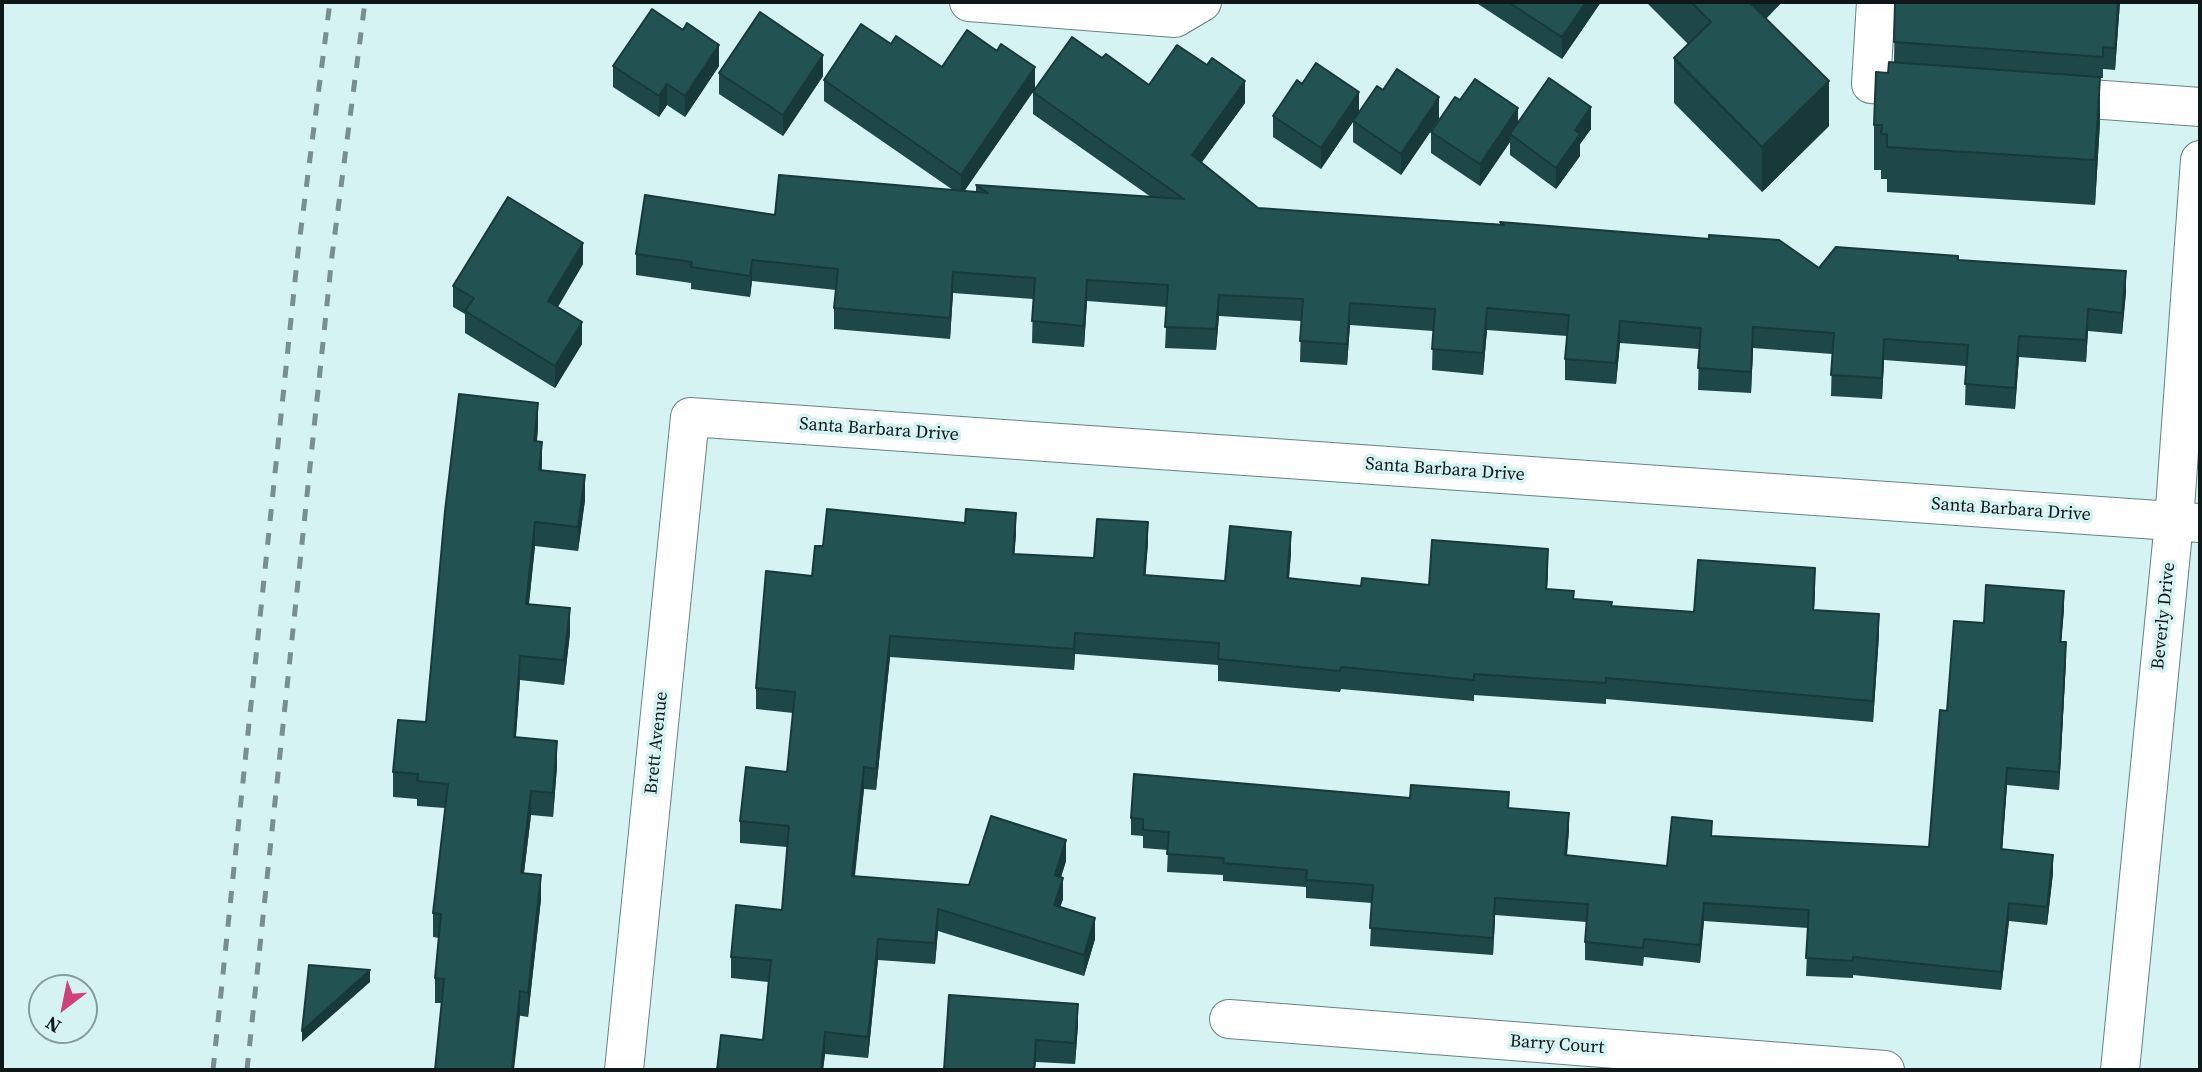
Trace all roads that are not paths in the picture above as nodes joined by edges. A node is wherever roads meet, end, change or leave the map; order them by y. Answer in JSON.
{"nodes":[{"id":1,"x":969,"y":2,"type":"edge"},
{"id":2,"x":1202,"y":2,"type":"edge"},
{"id":3,"x":1876,"y":2,"type":"edge"},
{"id":4,"x":1967,"y":91,"type":"edge"},
{"id":5,"x":2008,"y":93,"type":"edge"},
{"id":6,"x":2200,"y":107,"type":"edge"},
{"id":7,"x":2200,"y":160,"type":"edge"},
{"id":8,"x":690,"y":416,"type":"joint"},
{"id":9,"x":2187,"y":522,"type":"edge"},
{"id":10,"x":1229,"y":1019,"type":"dead end"},
{"id":11,"x":624,"y":1070,"type":"edge"},
{"id":12,"x":1885,"y":1070,"type":"edge"},
{"id":13,"x":2120,"y":1070,"type":"edge"}],
"edges":[{"from":1,"to":2,"type":"street"},
{"from":3,"to":4,"type":"street"},
{"from":5,"to":6,"type":"street"},
{"from":7,"to":9,"type":"street","name":"Beverly Drive"},
{"from":8,"to":9,"type":"street","name":"Santa Barbara Drive"},
{"from":8,"to":11,"type":"street","name":"Brett Avenue"},
{"from":9,"to":13,"type":"street","name":"Beverly Drive"},
{"from":10,"to":12,"type":"street","name":"Barry Court"}]}
